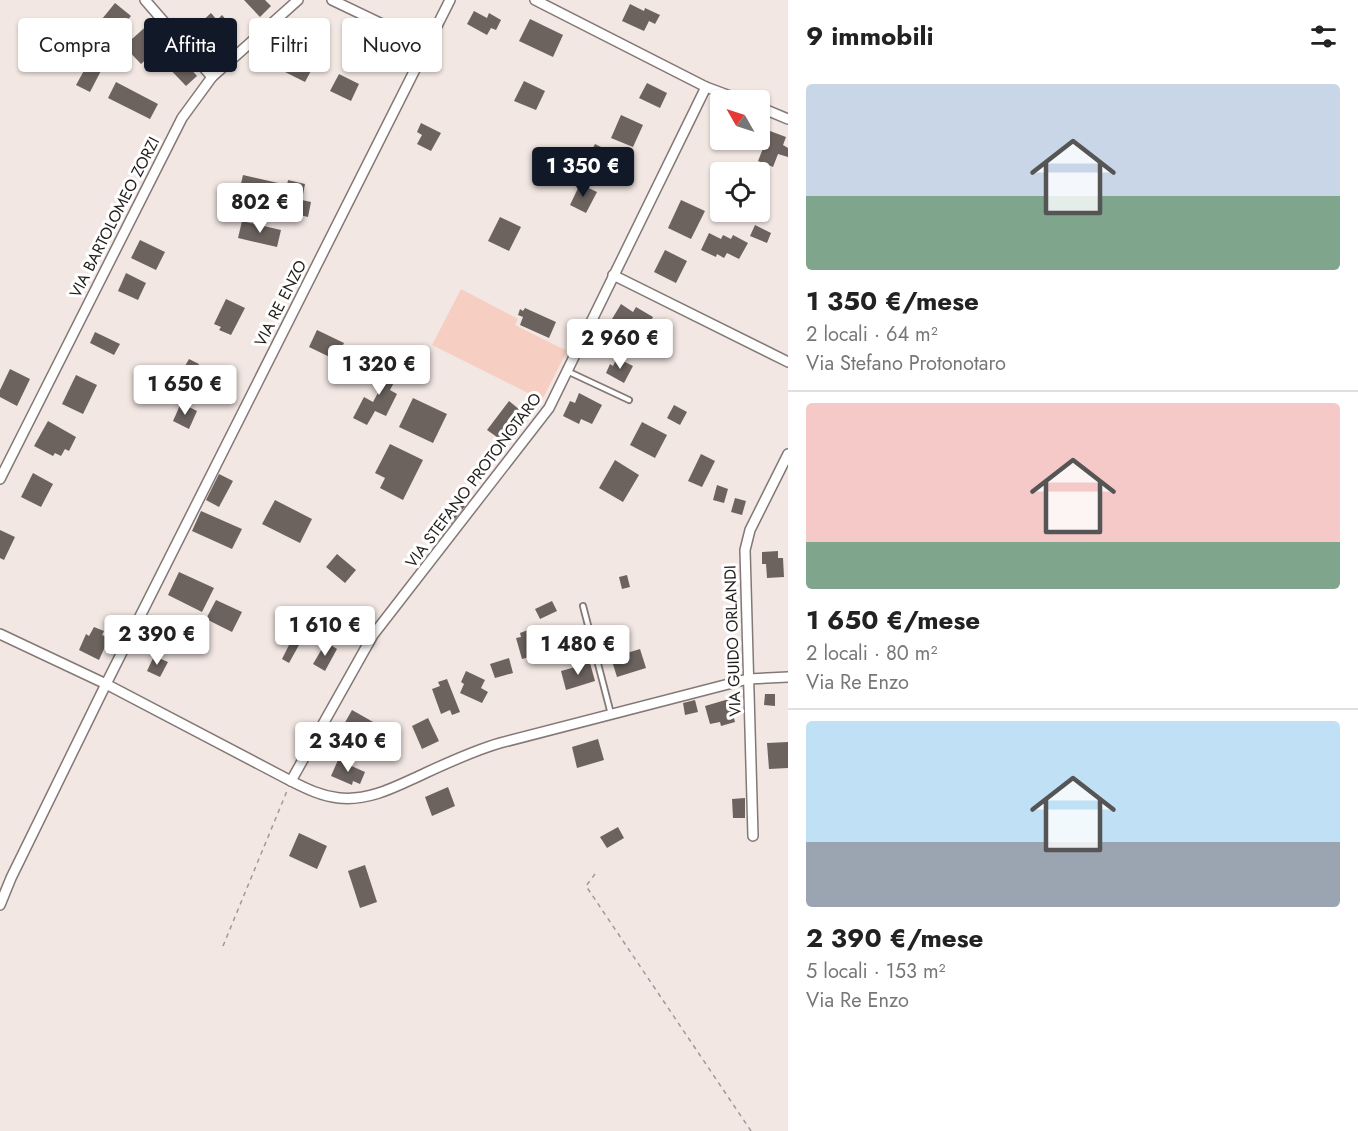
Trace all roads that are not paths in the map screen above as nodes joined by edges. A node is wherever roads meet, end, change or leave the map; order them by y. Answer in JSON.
{"nodes":[{"id":1,"x":145,"y":0,"type":"edge"},
{"id":2,"x":298,"y":0,"type":"edge"},
{"id":3,"x":332,"y":0,"type":"edge"},
{"id":4,"x":450,"y":0,"type":"edge"},
{"id":5,"x":535,"y":0,"type":"edge"},
{"id":6,"x":370,"y":18,"type":"edge"},
{"id":7,"x":440,"y":18,"type":"edge"},
{"id":8,"x":412,"y":72,"type":"edge"},
{"id":9,"x":212,"y":77,"type":"junction"},
{"id":10,"x":706,"y":87,"type":"junction"},
{"id":11,"x":714,"y":90,"type":"edge"},
{"id":12,"x":770,"y":112,"type":"edge"},
{"id":13,"x":788,"y":119,"type":"edge"},
{"id":14,"x":613,"y":275,"type":"junction"},
{"id":15,"x":788,"y":362,"type":"edge"},
{"id":16,"x":567,"y":370,"type":"junction"},
{"id":17,"x":629,"y":399,"type":"dead end"},
{"id":18,"x":788,"y":454,"type":"edge"},
{"id":19,"x":0,"y":479,"type":"edge"},
{"id":20,"x":583,"y":606,"type":"dead end"},
{"id":21,"x":0,"y":634,"type":"edge"},
{"id":22,"x":788,"y":677,"type":"edge"},
{"id":23,"x":748,"y":679,"type":"junction"},
{"id":24,"x":106,"y":684,"type":"junction"},
{"id":25,"x":611,"y":715,"type":"junction"},
{"id":26,"x":291,"y":782,"type":"junction"},
{"id":27,"x":753,"y":836,"type":"dead end"},
{"id":28,"x":0,"y":905,"type":"edge"}],
"edges":[{"from":1,"to":9,"type":"street"},
{"from":2,"to":9,"type":"street","name":"VIA BARTOLOMEO ZORZI"},
{"from":3,"to":6,"type":"street"},
{"from":4,"to":7,"type":"street","name":"VIA RE ENZO"},
{"from":5,"to":10,"type":"street"},
{"from":8,"to":24,"type":"street","name":"VIA RE ENZO"},
{"from":9,"to":19,"type":"street","name":"VIA BARTOLOMEO ZORZI"},
{"from":10,"to":11,"type":"street"},
{"from":10,"to":14,"type":"street","name":"VIA STEFANO PROTONOTARO"},
{"from":12,"to":13,"type":"street"},
{"from":14,"to":15,"type":"street"},
{"from":14,"to":16,"type":"street","name":"VIA STEFANO PROTONOTARO"},
{"from":16,"to":17,"type":"lane"},
{"from":16,"to":26,"type":"street","name":"VIA STEFANO PROTONOTARO"},
{"from":18,"to":23,"type":"street","name":"VIA GUIDO ORLANDI"},
{"from":20,"to":25,"type":"lane"},
{"from":21,"to":24,"type":"street"},
{"from":22,"to":23,"type":"street"},
{"from":23,"to":25,"type":"street"},
{"from":23,"to":27,"type":"street","name":"VIA GUIDO ORLANDI"},
{"from":24,"to":26,"type":"street"},
{"from":24,"to":28,"type":"street","name":"VIA RE ENZO"},
{"from":25,"to":26,"type":"street"}]}
